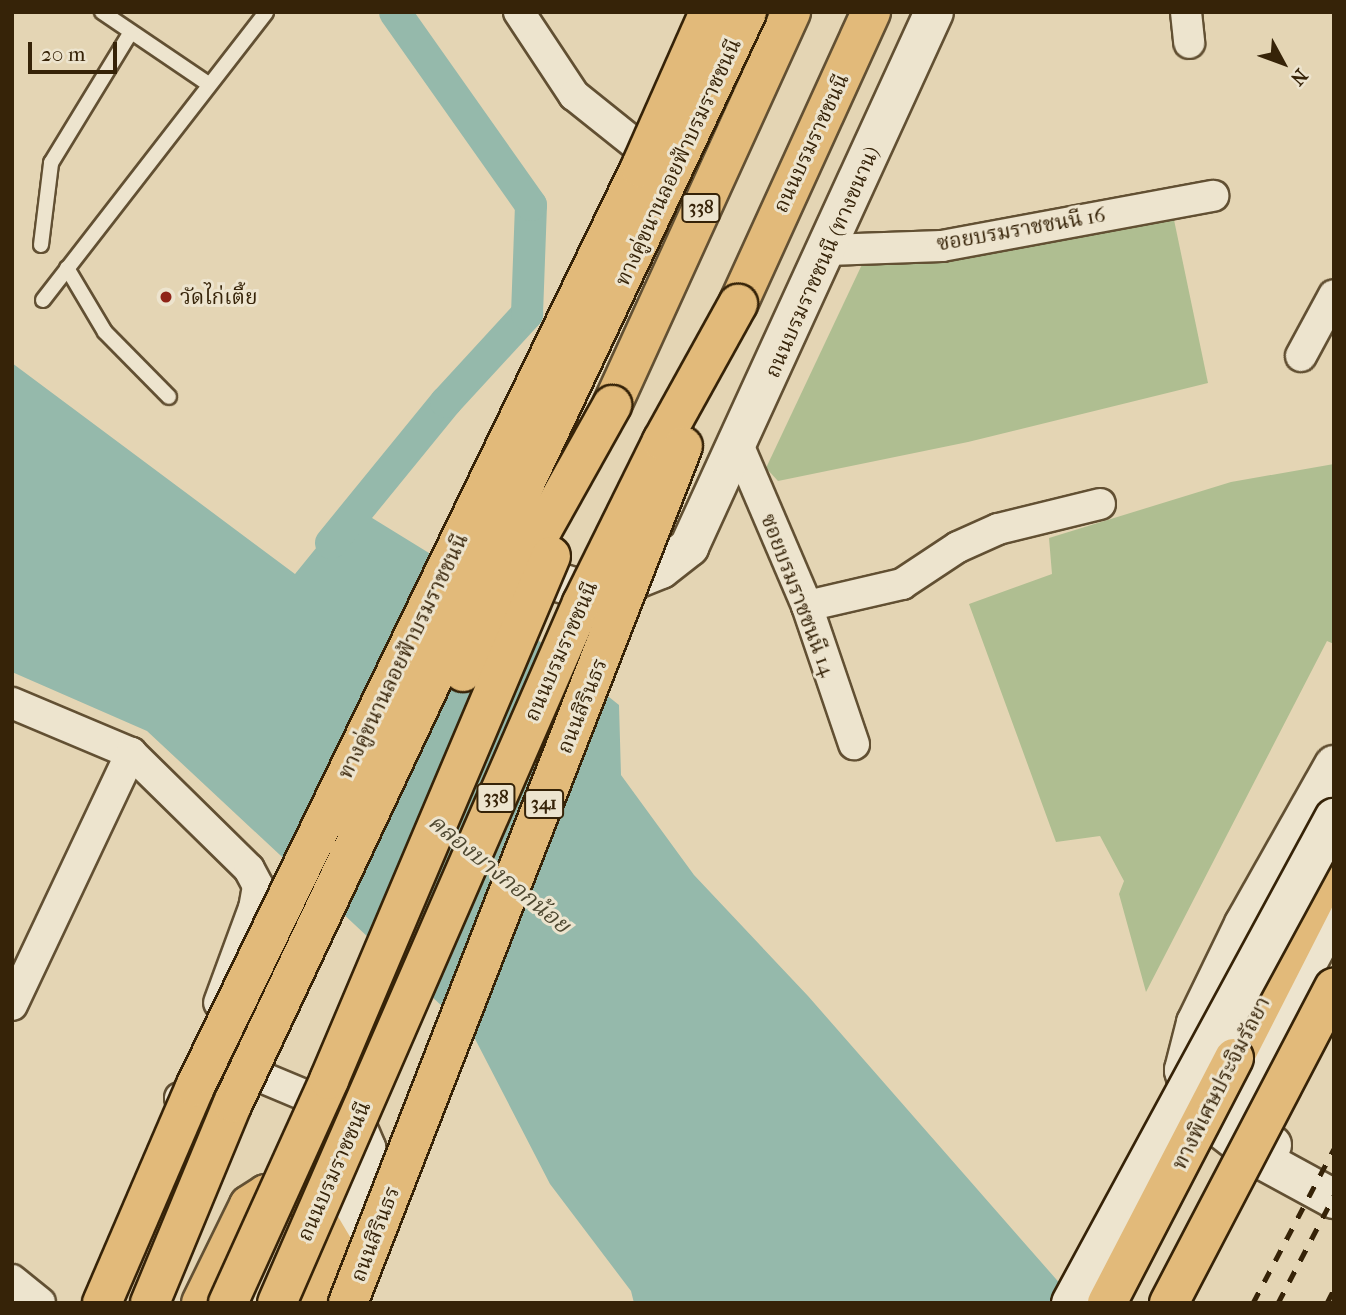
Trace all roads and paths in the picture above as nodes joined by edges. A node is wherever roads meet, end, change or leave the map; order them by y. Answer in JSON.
{"nodes":[{"id":1,"x":102,"y":12,"type":"edge"},
{"id":2,"x":266,"y":12,"type":"edge"},
{"id":3,"x":519,"y":12,"type":"edge"},
{"id":4,"x":695,"y":12,"type":"edge"},
{"id":5,"x":709,"y":12,"type":"edge"},
{"id":6,"x":747,"y":12,"type":"edge"},
{"id":7,"x":791,"y":12,"type":"edge"},
{"id":8,"x":872,"y":12,"type":"edge"},
{"id":9,"x":934,"y":12,"type":"edge"},
{"id":10,"x":1186,"y":12,"type":"edge"},
{"id":11,"x":131,"y":32,"type":"junction"},
{"id":12,"x":1189,"y":43,"type":"dead end"},
{"id":13,"x":207,"y":83,"type":"junction"},
{"id":14,"x":634,"y":144,"type":"junction"},
{"id":15,"x":1213,"y":196,"type":"dead end"},
{"id":16,"x":41,"y":246,"type":"dead end"},
{"id":17,"x":828,"y":250,"type":"junction"},
{"id":18,"x":67,"y":268,"type":"junction"},
{"id":19,"x":1334,"y":295,"type":"edge"},
{"id":20,"x":43,"y":300,"type":"dead end"},
{"id":21,"x":737,"y":304,"type":"junction"},
{"id":22,"x":1301,"y":356,"type":"dead end"},
{"id":23,"x":169,"y":397,"type":"dead end"},
{"id":24,"x":612,"y":405,"type":"junction"},
{"id":25,"x":739,"y":447,"type":"junction"},
{"id":26,"x":1100,"y":504,"type":"dead end"},
{"id":27,"x":807,"y":606,"type":"junction"},
{"id":28,"x":12,"y":703,"type":"edge"},
{"id":29,"x":855,"y":744,"type":"dead end"},
{"id":30,"x":131,"y":753,"type":"junction"},
{"id":31,"x":1334,"y":765,"type":"edge"},
{"id":32,"x":1334,"y":818,"type":"edge"},
{"id":33,"x":1334,"y":862,"type":"edge"},
{"id":34,"x":1334,"y":913,"type":"edge"},
{"id":35,"x":1334,"y":987,"type":"edge"},
{"id":36,"x":12,"y":1005,"type":"edge"},
{"id":37,"x":217,"y":1007,"type":"junction"},
{"id":38,"x":254,"y":1074,"type":"junction"},
{"id":39,"x":174,"y":1100,"type":"junction"},
{"id":40,"x":1334,"y":1178,"type":"edge"},
{"id":41,"x":1334,"y":1199,"type":"edge"},
{"id":42,"x":335,"y":1257,"type":"junction"},
{"id":43,"x":12,"y":1280,"type":"edge"},
{"id":44,"x":40,"y":1303,"type":"edge"},
{"id":45,"x":85,"y":1303,"type":"edge"},
{"id":46,"x":102,"y":1303,"type":"edge"},
{"id":47,"x":150,"y":1303,"type":"edge"},
{"id":48,"x":166,"y":1303,"type":"edge"},
{"id":49,"x":201,"y":1303,"type":"edge"},
{"id":50,"x":228,"y":1303,"type":"edge"},
{"id":51,"x":277,"y":1303,"type":"edge"},
{"id":52,"x":314,"y":1303,"type":"edge"},
{"id":53,"x":348,"y":1303,"type":"edge"},
{"id":54,"x":368,"y":1303,"type":"edge"},
{"id":55,"x":1071,"y":1303,"type":"edge"},
{"id":56,"x":1107,"y":1303,"type":"edge"},
{"id":57,"x":1169,"y":1303,"type":"edge"}],
"edges":[{"from":1,"to":11,"type":"lane"},
{"from":2,"to":13,"type":"lane"},
{"from":3,"to":14,"type":"street"},
{"from":4,"to":14,"type":"main road"},
{"from":5,"to":46,"type":"main road","name":"ทางคู่ขนานลอยฟ้าบรมราชชนนี","bridge":true},
{"from":6,"to":47,"type":"main road","name":"ทางคู่ขนานลอยฟ้าบรมราชชนนี","bridge":true},
{"from":7,"to":24,"type":"main road","name":"ถนนบรมราชชนนี","number":"338"},
{"from":8,"to":21,"type":"main road","name":"ถนนบรมราชชนนี","number":"338"},
{"from":9,"to":17,"type":"main road","name":"ถนนบรมราชชนนี (ทางขนาน)"},
{"from":10,"to":12,"type":"street"},
{"from":11,"to":13,"type":"lane"},
{"from":11,"to":16,"type":"lane"},
{"from":13,"to":18,"type":"lane"},
{"from":14,"to":25,"type":"main road","name":"ถนนบรมราชชนนี (ทางขนาน)"},
{"from":15,"to":17,"type":"street","name":"ซอยบรมราชชนนี 16"},
{"from":17,"to":25,"type":"main road","name":"ถนนบรมราชชนนี (ทางขนาน)"},
{"from":18,"to":20,"type":"lane"},
{"from":18,"to":23,"type":"lane"},
{"from":19,"to":22,"type":"street"},
{"from":21,"to":51,"type":"main road","name":"ถนนบรมราชชนนี","number":"338","bridge":true},
{"from":21,"to":53,"type":"main road","name":"ถนนสิรินธร","number":"341","bridge":true},
{"from":24,"to":48,"type":"main road","bridge":true},
{"from":24,"to":50,"type":"main road","name":"ถนนบรมราชชนนี","number":"338","bridge":true},
{"from":25,"to":27,"type":"street","name":"ซอยบรมราชชนนี 14"},
{"from":26,"to":27,"type":"street"},
{"from":27,"to":29,"type":"street","name":"ซอยบรมราชชนนี 14"},
{"from":28,"to":30,"type":"street"},
{"from":30,"to":36,"type":"street"},
{"from":30,"to":37,"type":"street"},
{"from":31,"to":41,"type":"main road"},
{"from":32,"to":55,"type":"main road","bridge":true},
{"from":33,"to":56,"type":"main road","name":"ทางพิเศษประจิมรัถยา","bridge":true},
{"from":34,"to":40,"type":"main road"},
{"from":35,"to":57,"type":"main road","bridge":true},
{"from":37,"to":38,"type":"street"},
{"from":37,"to":39,"type":"street"},
{"from":38,"to":39,"type":"street"},
{"from":38,"to":42,"type":"street"},
{"from":39,"to":45,"type":"street"},
{"from":42,"to":49,"type":"main road"},
{"from":42,"to":52,"type":"main road"},
{"from":42,"to":54,"type":"lane"},
{"from":43,"to":44,"type":"street"}]}
